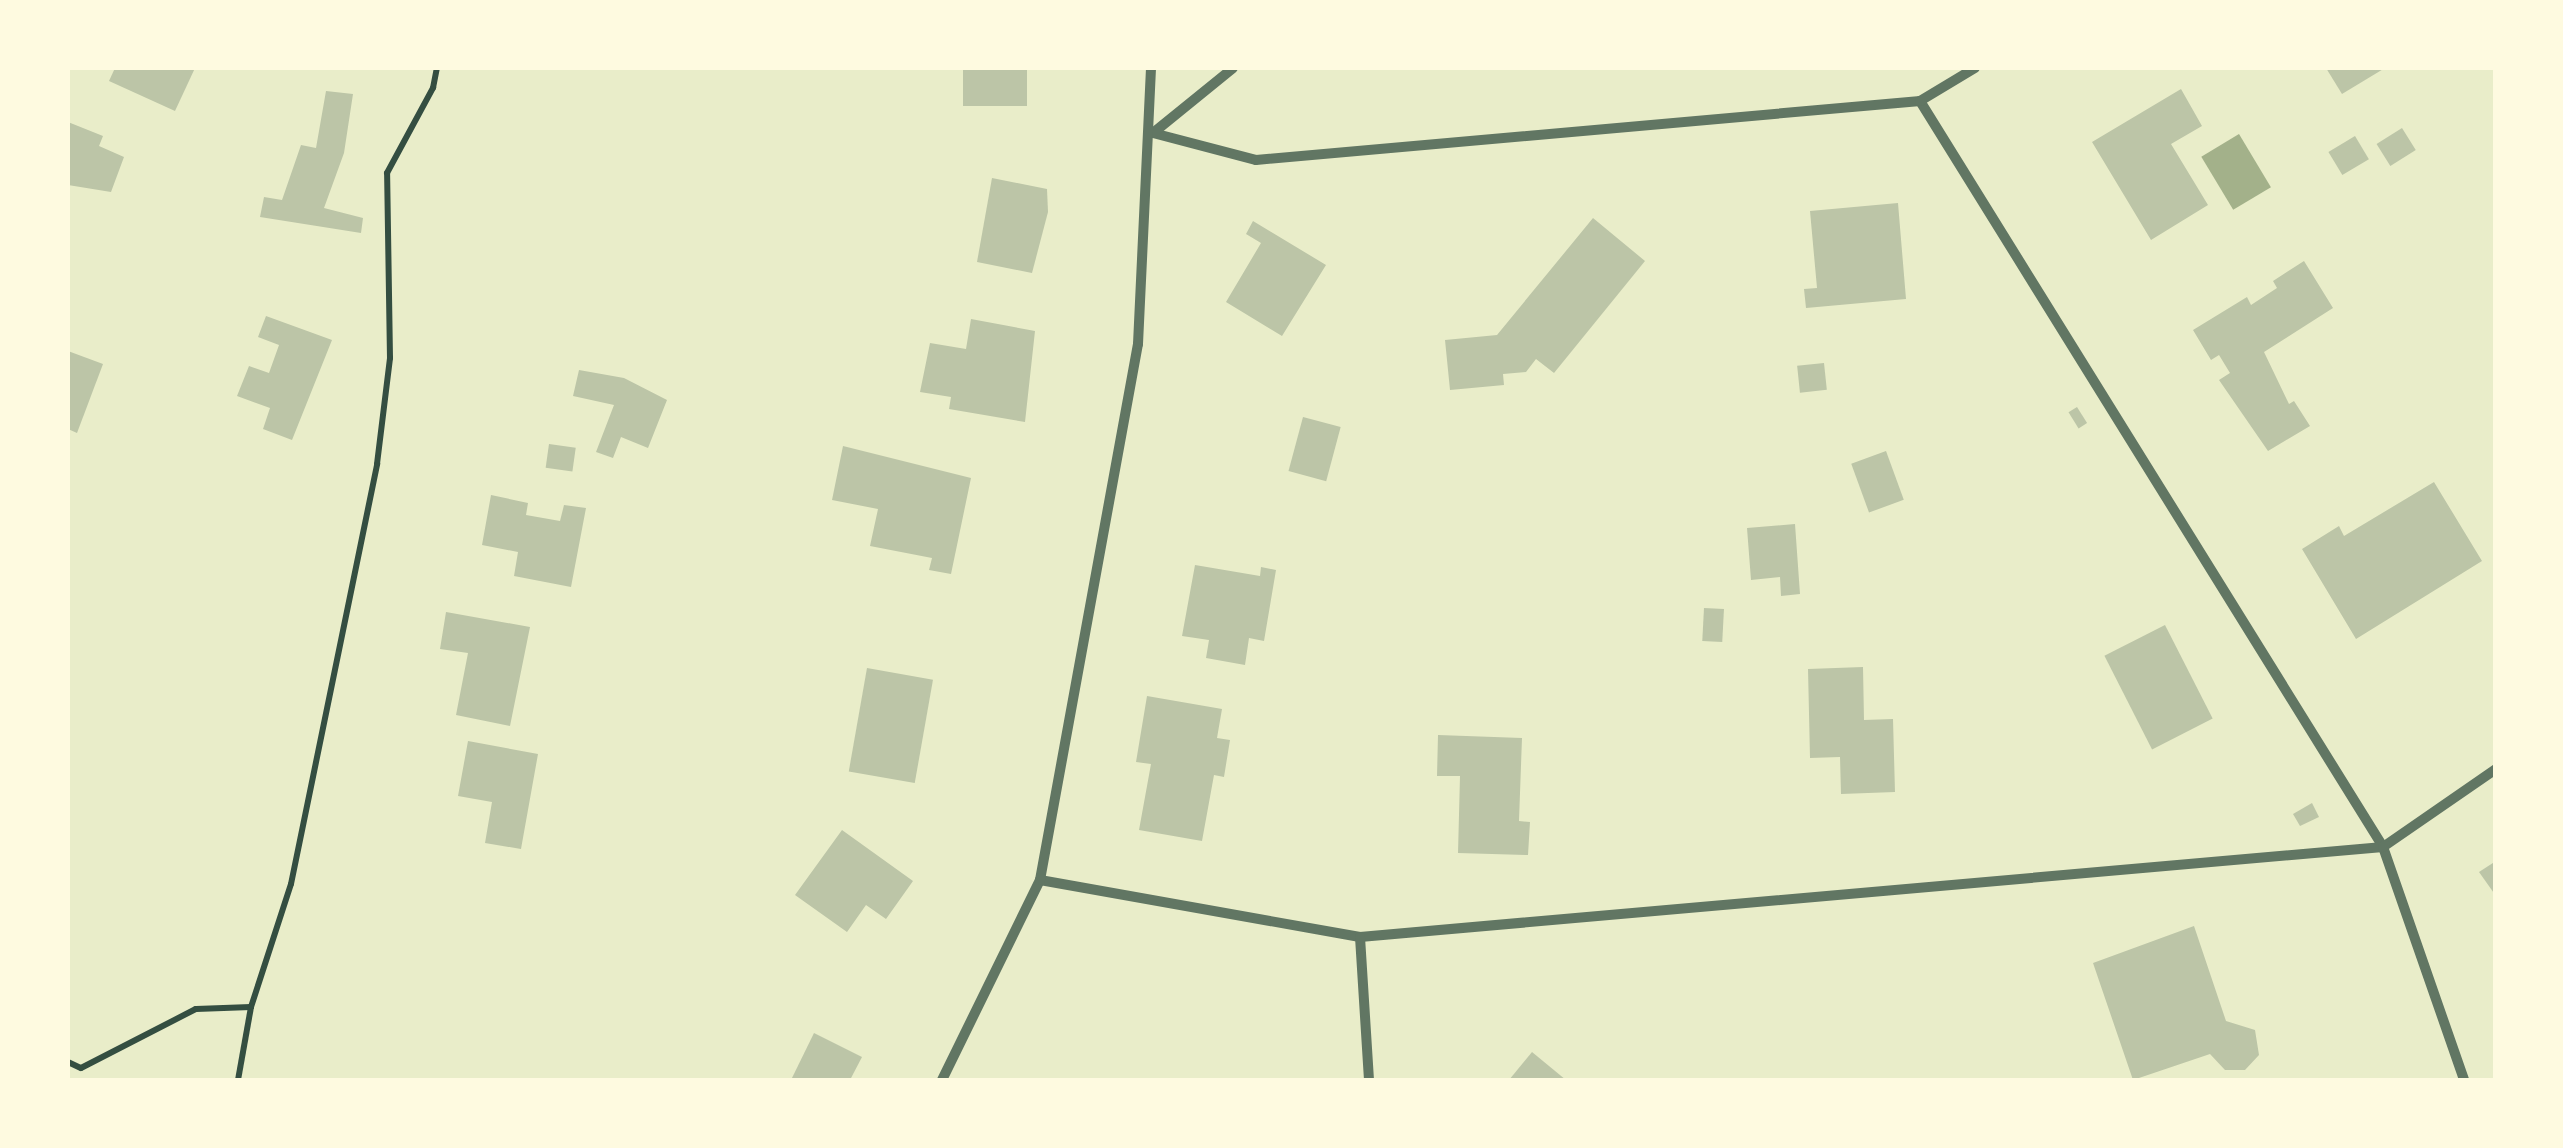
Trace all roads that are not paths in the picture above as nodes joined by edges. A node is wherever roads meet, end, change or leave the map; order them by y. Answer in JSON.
{"nodes":[{"id":1,"x":1152,"y":68,"type":"edge"},
{"id":2,"x":1233,"y":68,"type":"edge"},
{"id":3,"x":1974,"y":68,"type":"edge"},
{"id":4,"x":1920,"y":100,"type":"junction"},
{"id":5,"x":1152,"y":133,"type":"junction"},
{"id":6,"x":2496,"y":769,"type":"edge"},
{"id":7,"x":2384,"y":847,"type":"junction"},
{"id":8,"x":1040,"y":880,"type":"junction"},
{"id":9,"x":1360,"y":937,"type":"junction"},
{"id":10,"x":942,"y":1080,"type":"edge"},
{"id":11,"x":1368,"y":1080,"type":"edge"},
{"id":12,"x":2464,"y":1080,"type":"edge"}],
"edges":[{"from":1,"to":5,"type":"street"},
{"from":2,"to":5,"type":"street"},
{"from":3,"to":4,"type":"street"},
{"from":4,"to":5,"type":"street"},
{"from":4,"to":7,"type":"street"},
{"from":5,"to":8,"type":"street"},
{"from":6,"to":7,"type":"street"},
{"from":7,"to":9,"type":"street"},
{"from":7,"to":12,"type":"street"},
{"from":8,"to":9,"type":"street"},
{"from":8,"to":10,"type":"street"},
{"from":9,"to":11,"type":"street"}]}
